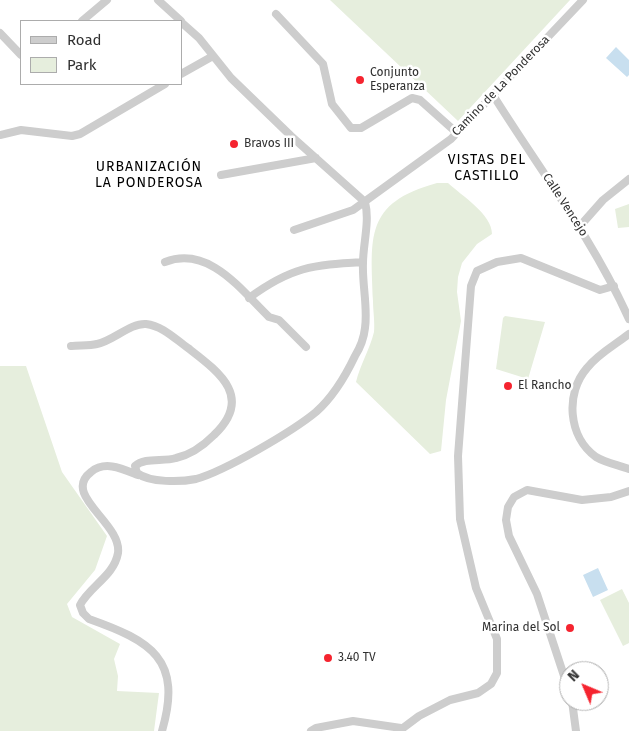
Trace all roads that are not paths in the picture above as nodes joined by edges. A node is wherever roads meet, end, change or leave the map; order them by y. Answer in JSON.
{"nodes":[{"id":1,"x":106,"y":0,"type":"edge"},
{"id":2,"x":158,"y":0,"type":"edge"},
{"id":3,"x":583,"y":0,"type":"edge"},
{"id":4,"x":276,"y":14,"type":"dead end"},
{"id":5,"x":83,"y":20,"type":"edge"},
{"id":6,"x":180,"y":20,"type":"edge"},
{"id":7,"x":182,"y":22,"type":"edge"},
{"id":8,"x":0,"y":33,"type":"edge"},
{"id":9,"x":20,"y":54,"type":"edge"},
{"id":10,"x":213,"y":56,"type":"junction"},
{"id":11,"x":182,"y":73,"type":"edge"},
{"id":12,"x":163,"y":85,"type":"edge"},
{"id":13,"x":493,"y":95,"type":"junction"},
{"id":14,"x":457,"y":133,"type":"junction"},
{"id":15,"x":0,"y":135,"type":"edge"},
{"id":16,"x":316,"y":158,"type":"junction"},
{"id":17,"x":220,"y":174,"type":"dead end"},
{"id":18,"x":629,"y":179,"type":"edge"},
{"id":19,"x":365,"y":202,"type":"junction"},
{"id":20,"x":580,"y":226,"type":"junction"},
{"id":21,"x":294,"y":230,"type":"dead end"},
{"id":22,"x":165,"y":262,"type":"dead end"},
{"id":23,"x":363,"y":262,"type":"junction"},
{"id":24,"x":614,"y":286,"type":"junction"},
{"id":25,"x":249,"y":298,"type":"junction"},
{"id":26,"x":627,"y":308,"type":"edge"},
{"id":27,"x":629,"y":319,"type":"edge"},
{"id":28,"x":629,"y":334,"type":"edge"},
{"id":29,"x":71,"y":346,"type":"dead end"},
{"id":30,"x":306,"y":347,"type":"dead end"},
{"id":31,"x":629,"y":469,"type":"edge"},
{"id":32,"x":140,"y":475,"type":"junction"},
{"id":33,"x":629,"y":491,"type":"edge"},
{"id":34,"x":559,"y":661,"type":"edge"},
{"id":35,"x":573,"y":711,"type":"edge"},
{"id":36,"x":400,"y":730,"type":"edge"},
{"id":37,"x":162,"y":731,"type":"edge"},
{"id":38,"x":311,"y":731,"type":"edge"},
{"id":39,"x":576,"y":731,"type":"edge"}],
"edges":[{"from":1,"to":5,"type":"street"},
{"from":2,"to":6,"type":"street"},
{"from":3,"to":13,"type":"street","name":"Camino de La Ponderosa"},
{"from":4,"to":14,"type":"street"},
{"from":7,"to":10,"type":"street"},
{"from":8,"to":9,"type":"street"},
{"from":10,"to":11,"type":"street"},
{"from":10,"to":16,"type":"street"},
{"from":12,"to":15,"type":"street"},
{"from":13,"to":14,"type":"street","name":"Camino de La Ponderosa"},
{"from":13,"to":20,"type":"street","name":"Calle Vencejo"},
{"from":14,"to":19,"type":"street","name":"Camino de La Ponderosa"},
{"from":16,"to":17,"type":"street"},
{"from":16,"to":19,"type":"street"},
{"from":18,"to":20,"type":"street"},
{"from":19,"to":21,"type":"street","name":"Camino de La Ponderosa"},
{"from":19,"to":23,"type":"street"},
{"from":20,"to":24,"type":"street","name":"Calle Vencejo"},
{"from":22,"to":25,"type":"street"},
{"from":23,"to":25,"type":"street"},
{"from":23,"to":32,"type":"street"},
{"from":24,"to":26,"type":"street","name":"Calle Vencejo"},
{"from":24,"to":36,"type":"street"},
{"from":25,"to":30,"type":"street"},
{"from":26,"to":27,"type":"street","name":"Calle Vencejo"},
{"from":28,"to":31,"type":"street"},
{"from":29,"to":32,"type":"street"},
{"from":32,"to":37,"type":"street"},
{"from":33,"to":34,"type":"street"},
{"from":35,"to":39,"type":"street"},
{"from":36,"to":38,"type":"street"}]}
